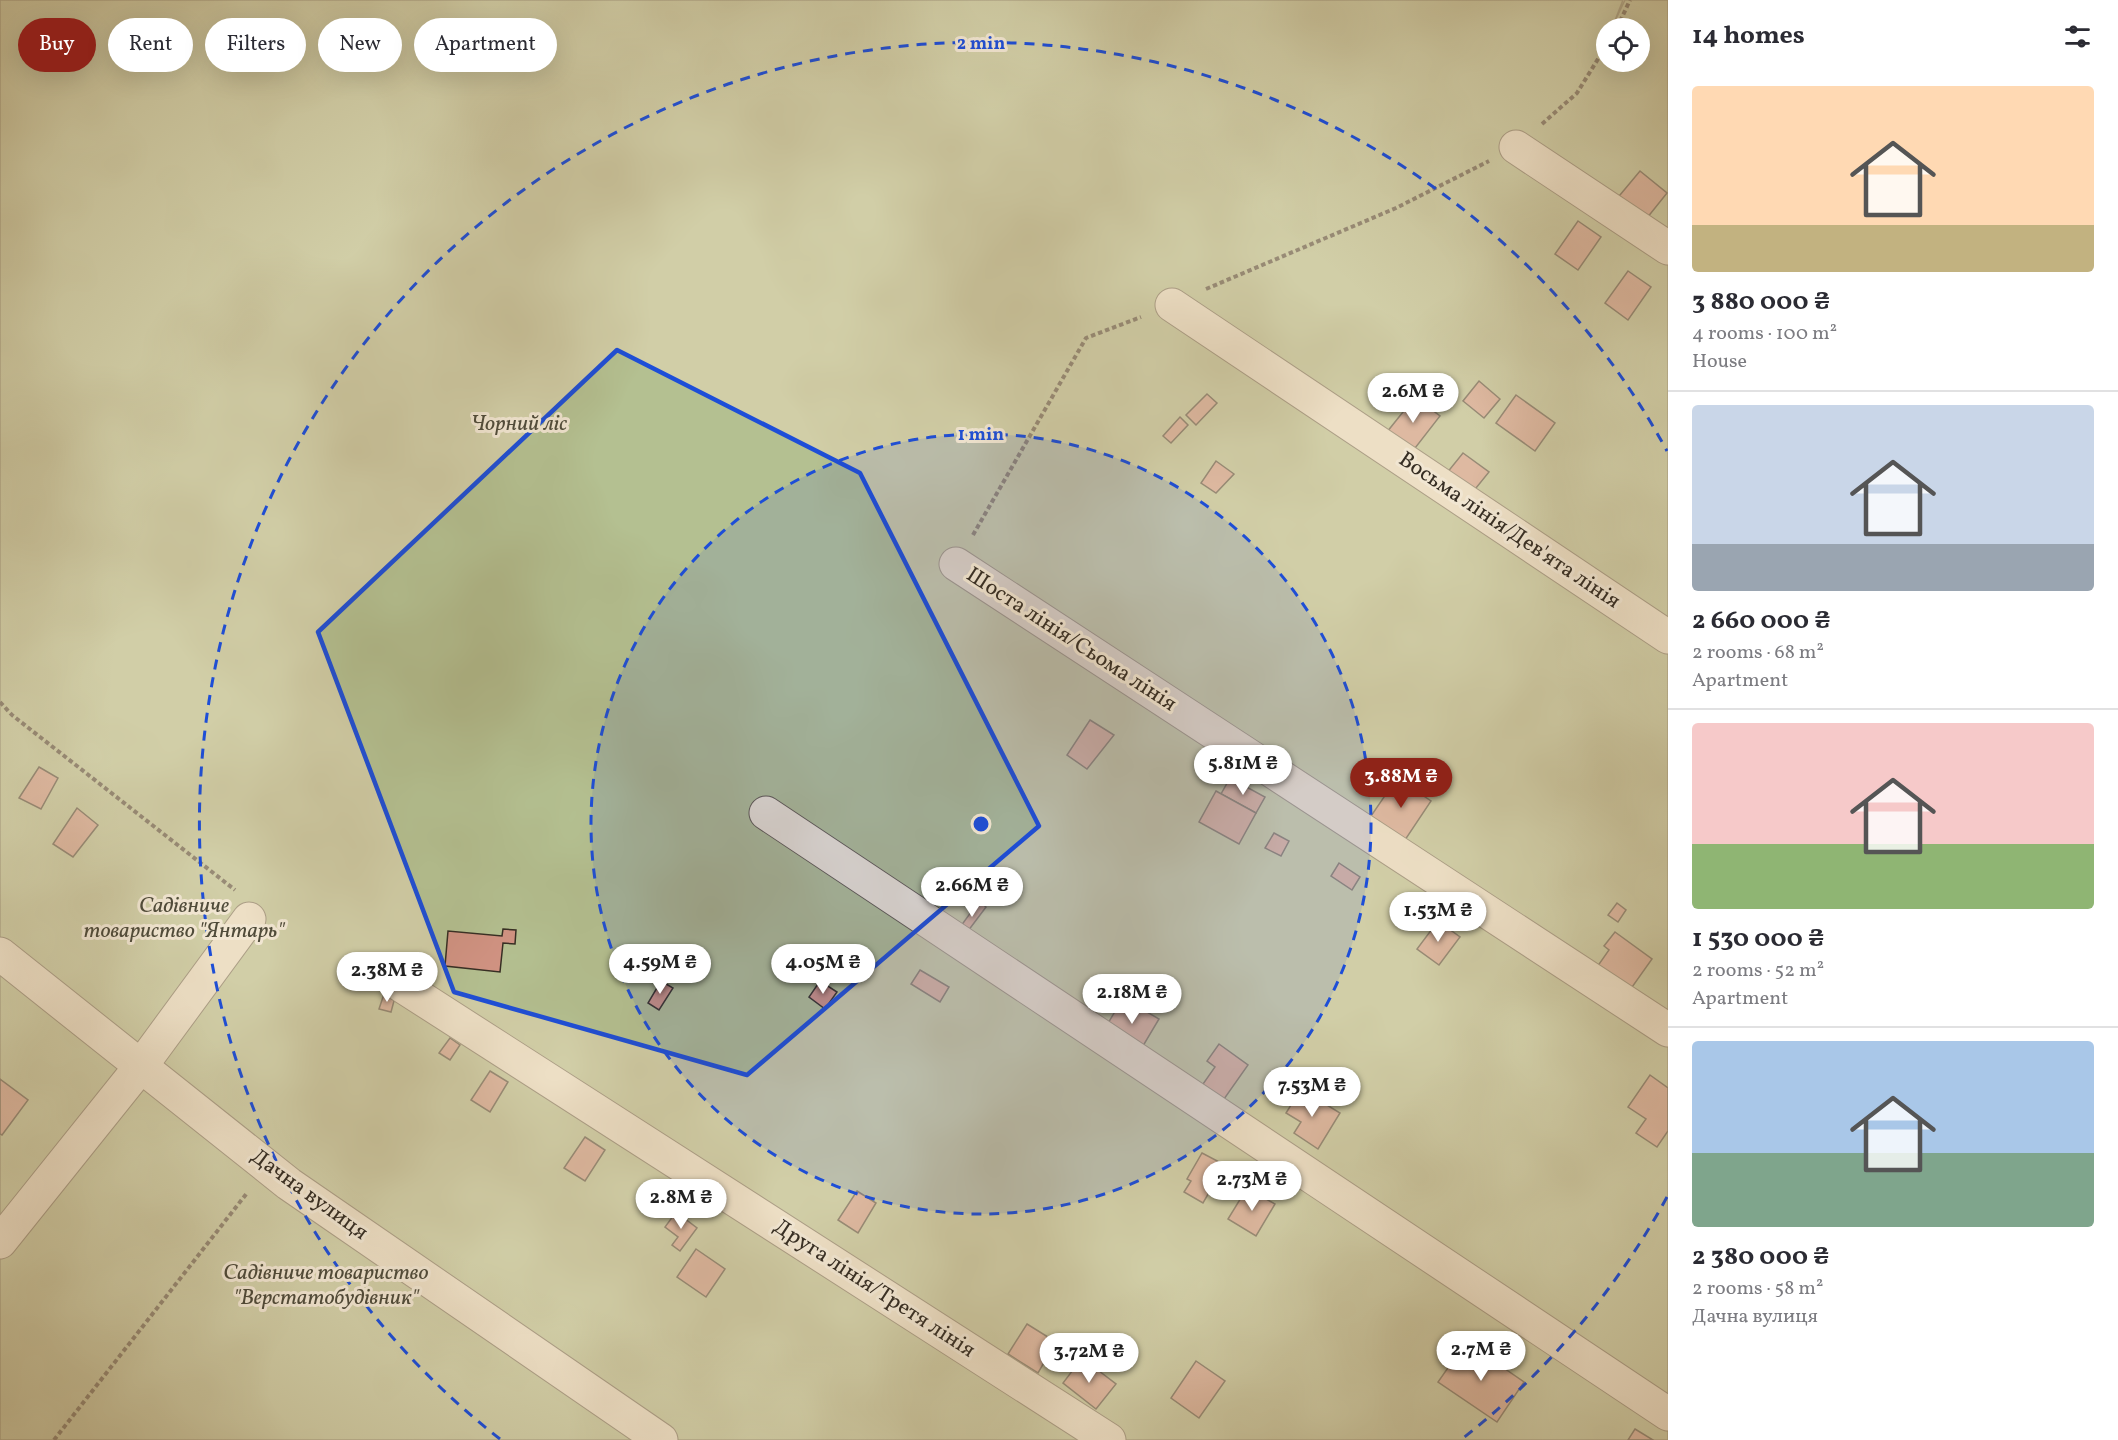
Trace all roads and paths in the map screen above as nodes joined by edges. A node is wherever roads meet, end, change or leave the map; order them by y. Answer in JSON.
{"nodes":[{"id":1,"x":1630,"y":0,"type":"edge"},
{"id":2,"x":1622,"y":18,"type":"edge"},
{"id":3,"x":1596,"y":62,"type":"edge"},
{"id":4,"x":1516,"y":147,"type":"junction"},
{"id":5,"x":1668,"y":248,"type":"edge"},
{"id":6,"x":1172,"y":304,"type":"junction"},
{"id":7,"x":956,"y":564,"type":"joint"},
{"id":8,"x":1668,"y":637,"type":"edge"},
{"id":9,"x":0,"y":702,"type":"edge"},
{"id":10,"x":766,"y":813,"type":"dead end"},
{"id":11,"x":249,"y":918,"type":"joint"},
{"id":12,"x":0,"y":954,"type":"edge"},
{"id":13,"x":396,"y":982,"type":"dead end"},
{"id":14,"x":1668,"y":1030,"type":"edge"},
{"id":15,"x":141,"y":1066,"type":"junction"},
{"id":16,"x":268,"y":1167,"type":"junction"},
{"id":17,"x":0,"y":1242,"type":"edge"},
{"id":18,"x":1668,"y":1414,"type":"edge"},
{"id":19,"x":54,"y":1440,"type":"edge"},
{"id":20,"x":661,"y":1440,"type":"edge"},
{"id":21,"x":1109,"y":1440,"type":"edge"}],
"edges":[{"from":1,"to":2,"type":"path"},
{"from":3,"to":4,"type":"path"},
{"from":4,"to":5,"type":"street"},
{"from":4,"to":6,"type":"path"},
{"from":6,"to":7,"type":"path"},
{"from":6,"to":8,"type":"street","name":"Восьма лінія/Дев'ята лінія"},
{"from":7,"to":14,"type":"street","name":"Шоста лінія/Сьома лінія"},
{"from":9,"to":11,"type":"path"},
{"from":10,"to":18,"type":"street"},
{"from":11,"to":15,"type":"street"},
{"from":12,"to":15,"type":"street","name":"Дачна вулиця"},
{"from":13,"to":21,"type":"street","name":"Друга лінія/Третя лінія"},
{"from":15,"to":16,"type":"street","name":"Дачна вулиця"},
{"from":15,"to":17,"type":"street"},
{"from":16,"to":19,"type":"path"},
{"from":16,"to":20,"type":"street","name":"Дачна вулиця"}]}
